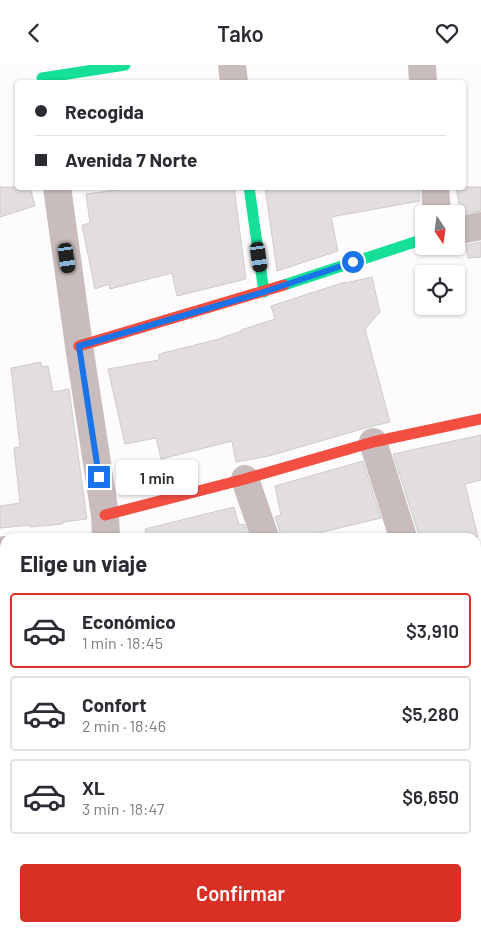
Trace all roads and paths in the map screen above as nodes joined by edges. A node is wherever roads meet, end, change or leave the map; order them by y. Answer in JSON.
{"nodes":[{"id":1,"x":125,"y":65,"type":"edge"},
{"id":2,"x":232,"y":65,"type":"edge"},
{"id":3,"x":422,"y":65,"type":"edge"},
{"id":4,"x":42,"y":75,"type":"edge"},
{"id":5,"x":234,"y":80,"type":"edge"},
{"id":6,"x":423,"y":80,"type":"edge"},
{"id":7,"x":57,"y":190,"type":"edge"},
{"id":8,"x":249,"y":190,"type":"edge"},
{"id":9,"x":435,"y":190,"type":"edge"},
{"id":10,"x":437,"y":205,"type":"edge"},
{"id":11,"x":481,"y":226,"type":"edge"},
{"id":12,"x":465,"y":229,"type":"edge"},
{"id":13,"x":415,"y":242,"type":"edge"},
{"id":14,"x":264,"y":292,"type":"junction"},
{"id":15,"x":79,"y":346,"type":"junction"},
{"id":16,"x":481,"y":419,"type":"edge"},
{"id":17,"x":373,"y":442,"type":"junction"},
{"id":18,"x":245,"y":479,"type":"junction"},
{"id":19,"x":106,"y":526,"type":"edge"},
{"id":20,"x":264,"y":533,"type":"edge"},
{"id":21,"x":402,"y":533,"type":"edge"}],
"edges":[{"from":1,"to":4,"type":"street"},
{"from":2,"to":5,"type":"street"},
{"from":3,"to":6,"type":"street"},
{"from":7,"to":15,"type":"street"},
{"from":8,"to":14,"type":"street"},
{"from":9,"to":10,"type":"street"},
{"from":11,"to":12,"type":"street"},
{"from":13,"to":14,"type":"street"},
{"from":14,"to":15,"type":"street"},
{"from":15,"to":19,"type":"street"},
{"from":16,"to":17,"type":"street"},
{"from":17,"to":18,"type":"street"},
{"from":17,"to":21,"type":"street"},
{"from":18,"to":19,"type":"street"},
{"from":18,"to":20,"type":"street"}]}
